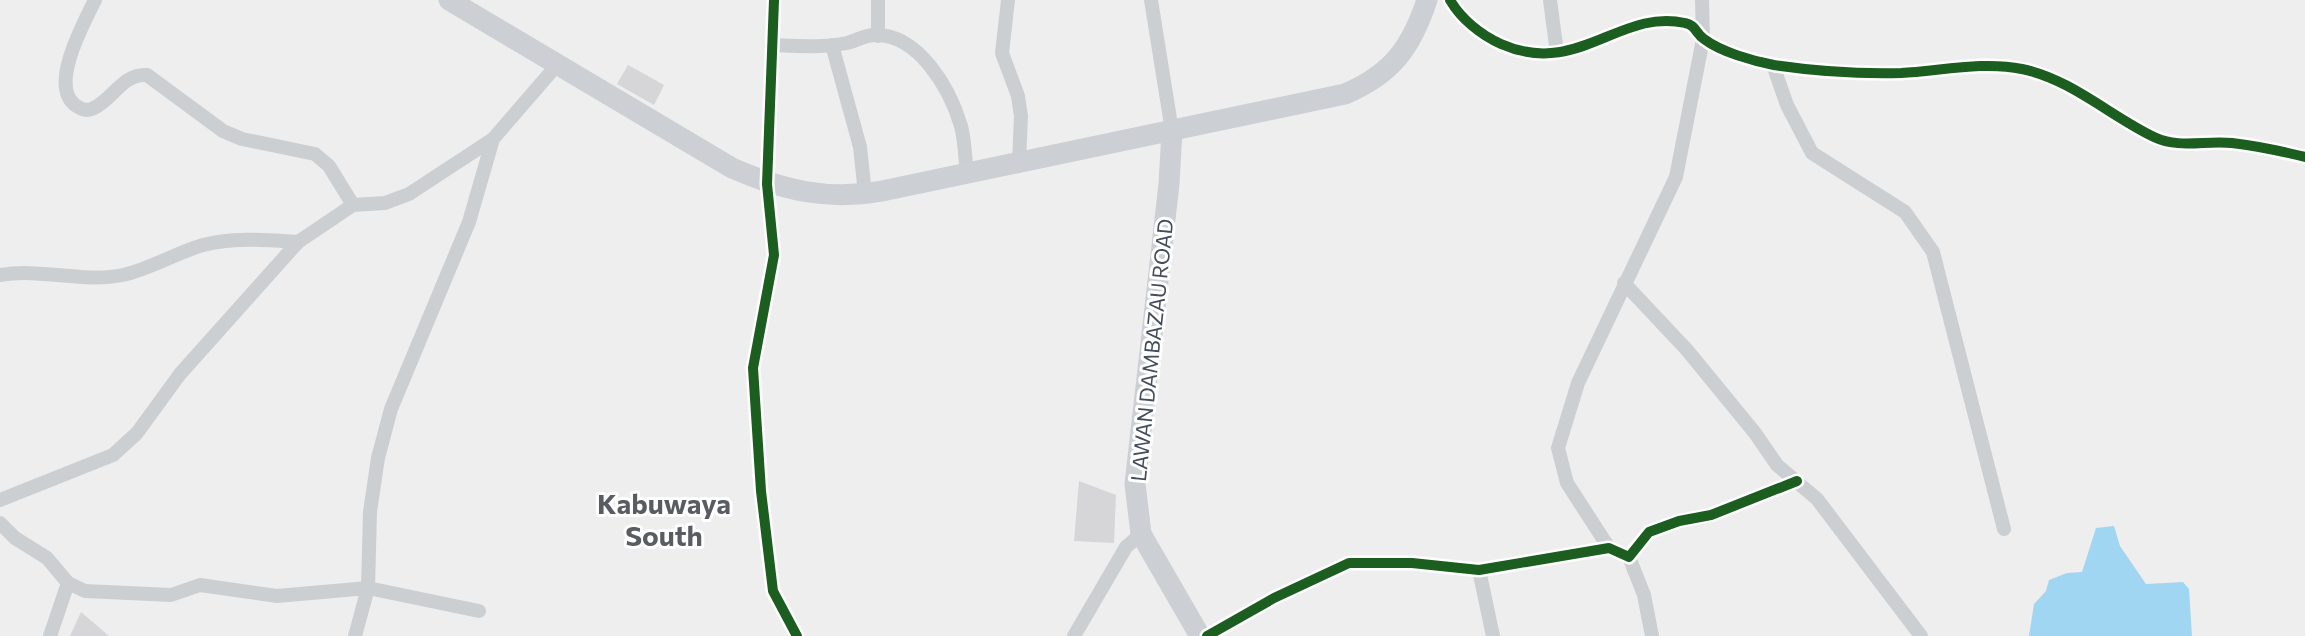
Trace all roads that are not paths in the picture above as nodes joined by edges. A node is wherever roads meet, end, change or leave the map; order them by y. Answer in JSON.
{"nodes":[{"id":1,"x":95,"y":0,"type":"edge"},
{"id":2,"x":449,"y":0,"type":"edge"},
{"id":3,"x":774,"y":0,"type":"edge"},
{"id":4,"x":878,"y":0,"type":"edge"},
{"id":5,"x":1008,"y":0,"type":"edge"},
{"id":6,"x":1151,"y":0,"type":"edge"},
{"id":7,"x":1427,"y":0,"type":"edge"},
{"id":8,"x":1450,"y":0,"type":"edge"},
{"id":9,"x":1550,"y":0,"type":"edge"},
{"id":10,"x":1702,"y":0,"type":"edge"},
{"id":11,"x":878,"y":36,"type":"junction"},
{"id":12,"x":1703,"y":39,"type":"junction"},
{"id":13,"x":772,"y":45,"type":"junction"},
{"id":14,"x":832,"y":45,"type":"junction"},
{"id":15,"x":1557,"y":53,"type":"junction"},
{"id":16,"x":557,"y":65,"type":"junction"},
{"id":17,"x":1773,"y":65,"type":"junction"},
{"id":18,"x":1172,"y":131,"type":"junction"},
{"id":19,"x":493,"y":139,"type":"junction"},
{"id":20,"x":2305,"y":157,"type":"edge"},
{"id":21,"x":1018,"y":163,"type":"junction"},
{"id":22,"x":967,"y":174,"type":"junction"},
{"id":23,"x":767,"y":184,"type":"junction"},
{"id":24,"x":865,"y":194,"type":"junction"},
{"id":25,"x":353,"y":205,"type":"junction"},
{"id":26,"x":298,"y":242,"type":"junction"},
{"id":27,"x":0,"y":275,"type":"edge"},
{"id":28,"x":1624,"y":283,"type":"junction"},
{"id":29,"x":1797,"y":481,"type":"junction"},
{"id":30,"x":0,"y":500,"type":"edge"},
{"id":31,"x":0,"y":523,"type":"edge"},
{"id":32,"x":2004,"y":529,"type":"dead end"},
{"id":33,"x":1141,"y":534,"type":"junction"},
{"id":34,"x":1609,"y":548,"type":"junction"},
{"id":35,"x":1629,"y":557,"type":"junction"},
{"id":36,"x":1479,"y":570,"type":"junction"},
{"id":37,"x":68,"y":583,"type":"junction"},
{"id":38,"x":368,"y":588,"type":"junction"},
{"id":39,"x":479,"y":611,"type":"dead end"},
{"id":40,"x":50,"y":636,"type":"edge"},
{"id":41,"x":355,"y":636,"type":"edge"},
{"id":42,"x":797,"y":636,"type":"edge"},
{"id":43,"x":1074,"y":636,"type":"edge"},
{"id":44,"x":1200,"y":636,"type":"edge"},
{"id":45,"x":1207,"y":636,"type":"edge"},
{"id":46,"x":1493,"y":636,"type":"edge"},
{"id":47,"x":1652,"y":636,"type":"edge"},
{"id":48,"x":1921,"y":636,"type":"edge"}],
"edges":[{"from":1,"to":25,"type":"street"},
{"from":2,"to":16,"type":"main road"},
{"from":3,"to":13,"type":"street"},
{"from":4,"to":11,"type":"street"},
{"from":5,"to":21,"type":"street"},
{"from":6,"to":18,"type":"street"},
{"from":7,"to":18,"type":"main road"},
{"from":8,"to":15,"type":"street"},
{"from":9,"to":15,"type":"street"},
{"from":10,"to":12,"type":"street"},
{"from":11,"to":14,"type":"street"},
{"from":11,"to":22,"type":"street"},
{"from":12,"to":15,"type":"street"},
{"from":12,"to":17,"type":"street"},
{"from":12,"to":28,"type":"street"},
{"from":13,"to":14,"type":"street"},
{"from":13,"to":23,"type":"street"},
{"from":14,"to":24,"type":"street"},
{"from":16,"to":19,"type":"street"},
{"from":16,"to":23,"type":"main road"},
{"from":17,"to":20,"type":"street"},
{"from":17,"to":32,"type":"street"},
{"from":18,"to":21,"type":"main road"},
{"from":18,"to":33,"type":"main road","name":"LAWAN DAMBAZAU ROAD"},
{"from":19,"to":25,"type":"street"},
{"from":19,"to":38,"type":"street"},
{"from":21,"to":22,"type":"main road"},
{"from":22,"to":24,"type":"main road"},
{"from":23,"to":24,"type":"main road"},
{"from":23,"to":42,"type":"street"},
{"from":25,"to":26,"type":"street"},
{"from":26,"to":27,"type":"street"},
{"from":26,"to":30,"type":"street"},
{"from":28,"to":29,"type":"street"},
{"from":28,"to":34,"type":"street"},
{"from":29,"to":35,"type":"street"},
{"from":29,"to":48,"type":"street"},
{"from":31,"to":37,"type":"street"},
{"from":33,"to":43,"type":"street"},
{"from":33,"to":44,"type":"main road","name":"LAWAN DAMBAZAU ROAD"},
{"from":34,"to":35,"type":"street"},
{"from":34,"to":36,"type":"street"},
{"from":35,"to":47,"type":"street"},
{"from":36,"to":45,"type":"street"},
{"from":36,"to":46,"type":"street"},
{"from":37,"to":38,"type":"street"},
{"from":37,"to":40,"type":"street"},
{"from":38,"to":39,"type":"street"},
{"from":38,"to":41,"type":"street"}]}
